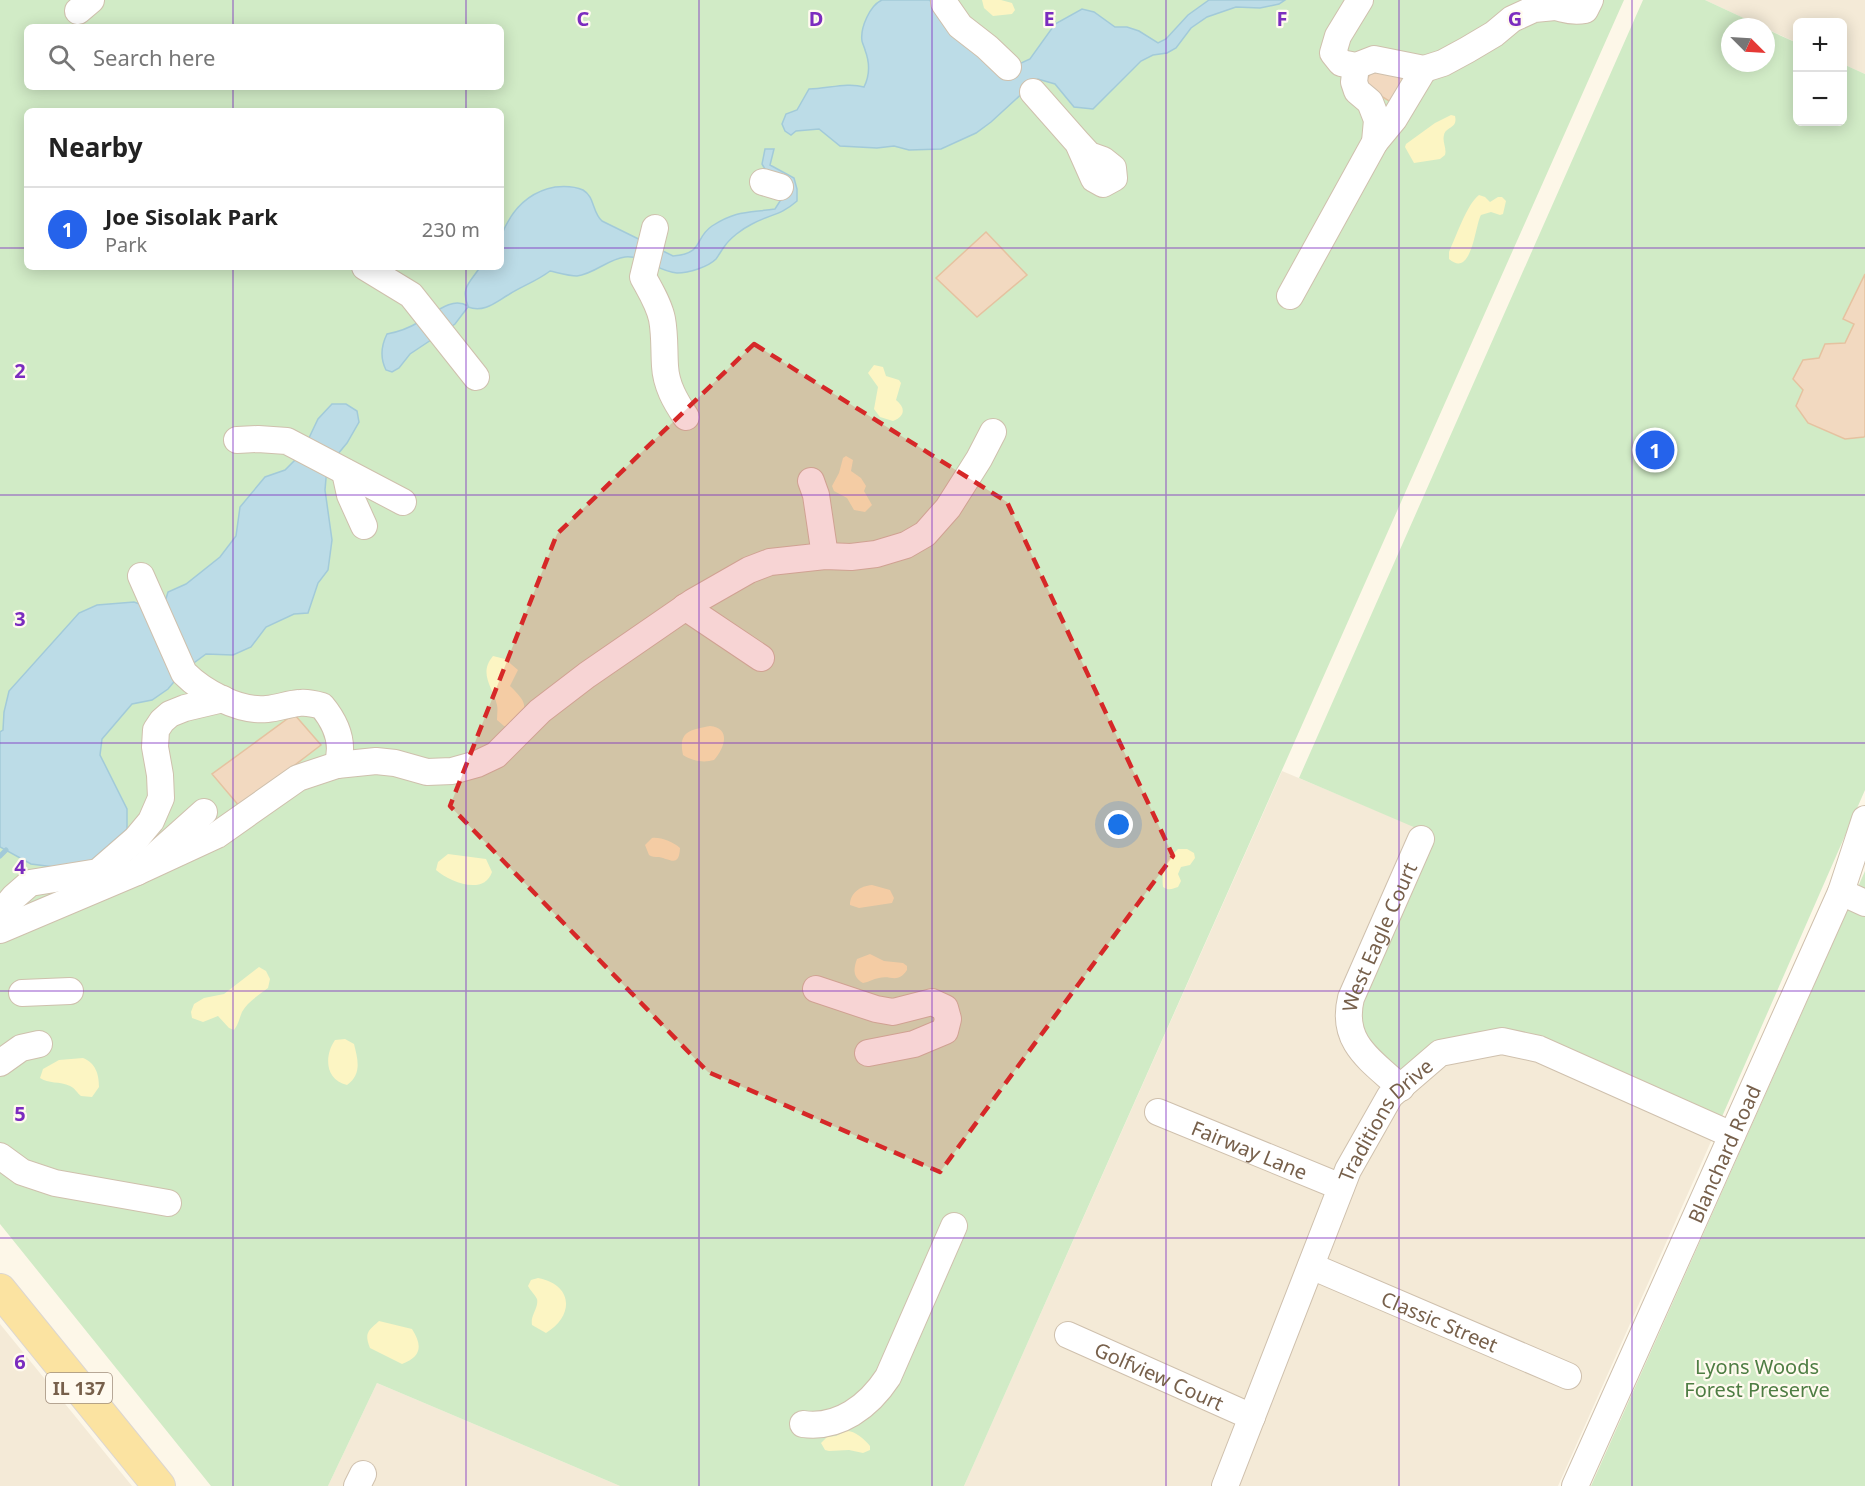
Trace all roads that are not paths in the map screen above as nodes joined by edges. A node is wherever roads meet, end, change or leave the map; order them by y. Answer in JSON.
{"nodes":[{"id":1,"x":1360,"y":0,"type":"edge"},
{"id":2,"x":1590,"y":0,"type":"edge"},
{"id":3,"x":943,"y":1,"type":"edge"},
{"id":4,"x":1548,"y":4,"type":"edge"},
{"id":5,"x":1356,"y":66,"type":"junction"},
{"id":6,"x":1008,"y":67,"type":"dead end"},
{"id":7,"x":1424,"y":69,"type":"junction"},
{"id":8,"x":1033,"y":92,"type":"dead end"},
{"id":9,"x":1078,"y":142,"type":"dead end"},
{"id":10,"x":1375,"y":142,"type":"junction"},
{"id":11,"x":651,"y":245,"type":"dead end"},
{"id":12,"x":370,"y":270,"type":"edge"},
{"id":13,"x":1290,"y":296,"type":"dead end"},
{"id":14,"x":476,"y":377,"type":"dead end"},
{"id":15,"x":686,"y":417,"type":"dead end"},
{"id":16,"x":993,"y":432,"type":"dead end"},
{"id":17,"x":237,"y":440,"type":"dead end"},
{"id":18,"x":340,"y":469,"type":"junction"},
{"id":19,"x":811,"y":481,"type":"dead end"},
{"id":20,"x":403,"y":502,"type":"dead end"},
{"id":21,"x":364,"y":526,"type":"dead end"},
{"id":22,"x":825,"y":556,"type":"junction"},
{"id":23,"x":141,"y":576,"type":"dead end"},
{"id":24,"x":685,"y":607,"type":"junction"},
{"id":25,"x":762,"y":658,"type":"dead end"},
{"id":26,"x":223,"y":699,"type":"junction"},
{"id":27,"x":337,"y":765,"type":"junction"},
{"id":28,"x":204,"y":812,"type":"dead end"},
{"id":29,"x":1865,"y":819,"type":"edge"},
{"id":30,"x":1421,"y":839,"type":"dead end"},
{"id":31,"x":137,"y":872,"type":"junction"},
{"id":32,"x":1841,"y":892,"type":"junction"},
{"id":33,"x":1865,"y":903,"type":"edge"},
{"id":34,"x":0,"y":914,"type":"edge"},
{"id":35,"x":0,"y":930,"type":"edge"},
{"id":36,"x":816,"y":989,"type":"dead end"},
{"id":37,"x":70,"y":991,"type":"dead end"},
{"id":38,"x":22,"y":993,"type":"dead end"},
{"id":39,"x":39,"y":1044,"type":"dead end"},
{"id":40,"x":868,"y":1053,"type":"dead end"},
{"id":41,"x":0,"y":1063,"type":"edge"},
{"id":42,"x":1401,"y":1088,"type":"junction"},
{"id":43,"x":1158,"y":1112,"type":"dead end"},
{"id":44,"x":1732,"y":1135,"type":"junction"},
{"id":45,"x":0,"y":1156,"type":"edge"},
{"id":46,"x":11,"y":1172,"type":"edge"},
{"id":47,"x":1341,"y":1187,"type":"junction"},
{"id":48,"x":168,"y":1203,"type":"dead end"},
{"id":49,"x":954,"y":1226,"type":"dead end"},
{"id":50,"x":1311,"y":1266,"type":"junction"},
{"id":51,"x":0,"y":1290,"type":"edge"},
{"id":52,"x":1068,"y":1335,"type":"dead end"},
{"id":53,"x":1568,"y":1376,"type":"dead end"},
{"id":54,"x":1252,"y":1417,"type":"junction"},
{"id":55,"x":803,"y":1424,"type":"dead end"},
{"id":56,"x":159,"y":1486,"type":"edge"},
{"id":57,"x":1225,"y":1486,"type":"edge"},
{"id":58,"x":1575,"y":1486,"type":"edge"}],
"edges":[{"from":1,"to":5,"type":"street"},
{"from":2,"to":4,"type":"street"},
{"from":3,"to":6,"type":"street"},
{"from":4,"to":7,"type":"street"},
{"from":5,"to":7,"type":"street"},
{"from":5,"to":10,"type":"street"},
{"from":7,"to":10,"type":"street"},
{"from":8,"to":9,"type":"street"},
{"from":10,"to":13,"type":"street"},
{"from":11,"to":15,"type":"street"},
{"from":12,"to":14,"type":"street"},
{"from":16,"to":22,"type":"street"},
{"from":17,"to":18,"type":"street"},
{"from":18,"to":20,"type":"street"},
{"from":18,"to":21,"type":"street"},
{"from":19,"to":22,"type":"street"},
{"from":22,"to":24,"type":"street"},
{"from":23,"to":26,"type":"street"},
{"from":24,"to":25,"type":"street"},
{"from":24,"to":27,"type":"street"},
{"from":26,"to":27,"type":"street"},
{"from":26,"to":34,"type":"street"},
{"from":27,"to":31,"type":"street"},
{"from":28,"to":31,"type":"street"},
{"from":29,"to":32,"type":"street","name":"Blanchard Road"},
{"from":30,"to":42,"type":"street","name":"West Eagle Court"},
{"from":31,"to":35,"type":"street"},
{"from":32,"to":33,"type":"street"},
{"from":32,"to":44,"type":"street","name":"Blanchard Road"},
{"from":36,"to":40,"type":"street"},
{"from":37,"to":38,"type":"street"},
{"from":39,"to":41,"type":"street"},
{"from":42,"to":44,"type":"street","name":"Traditions Drive"},
{"from":42,"to":47,"type":"street","name":"Traditions Drive"},
{"from":43,"to":47,"type":"street","name":"Fairway Lane"},
{"from":44,"to":58,"type":"street","name":"Blanchard Road"},
{"from":45,"to":46,"type":"street"},
{"from":46,"to":48,"type":"street"},
{"from":47,"to":50,"type":"street","name":"Traditions Drive"},
{"from":49,"to":55,"type":"street"},
{"from":50,"to":53,"type":"street","name":"Classic Street"},
{"from":50,"to":54,"type":"street","name":"Traditions Drive"},
{"from":51,"to":56,"type":"main road","number":"IL 137"},
{"from":52,"to":54,"type":"street","name":"Golfview Court"},
{"from":54,"to":57,"type":"street","name":"Traditions Drive"}]}
